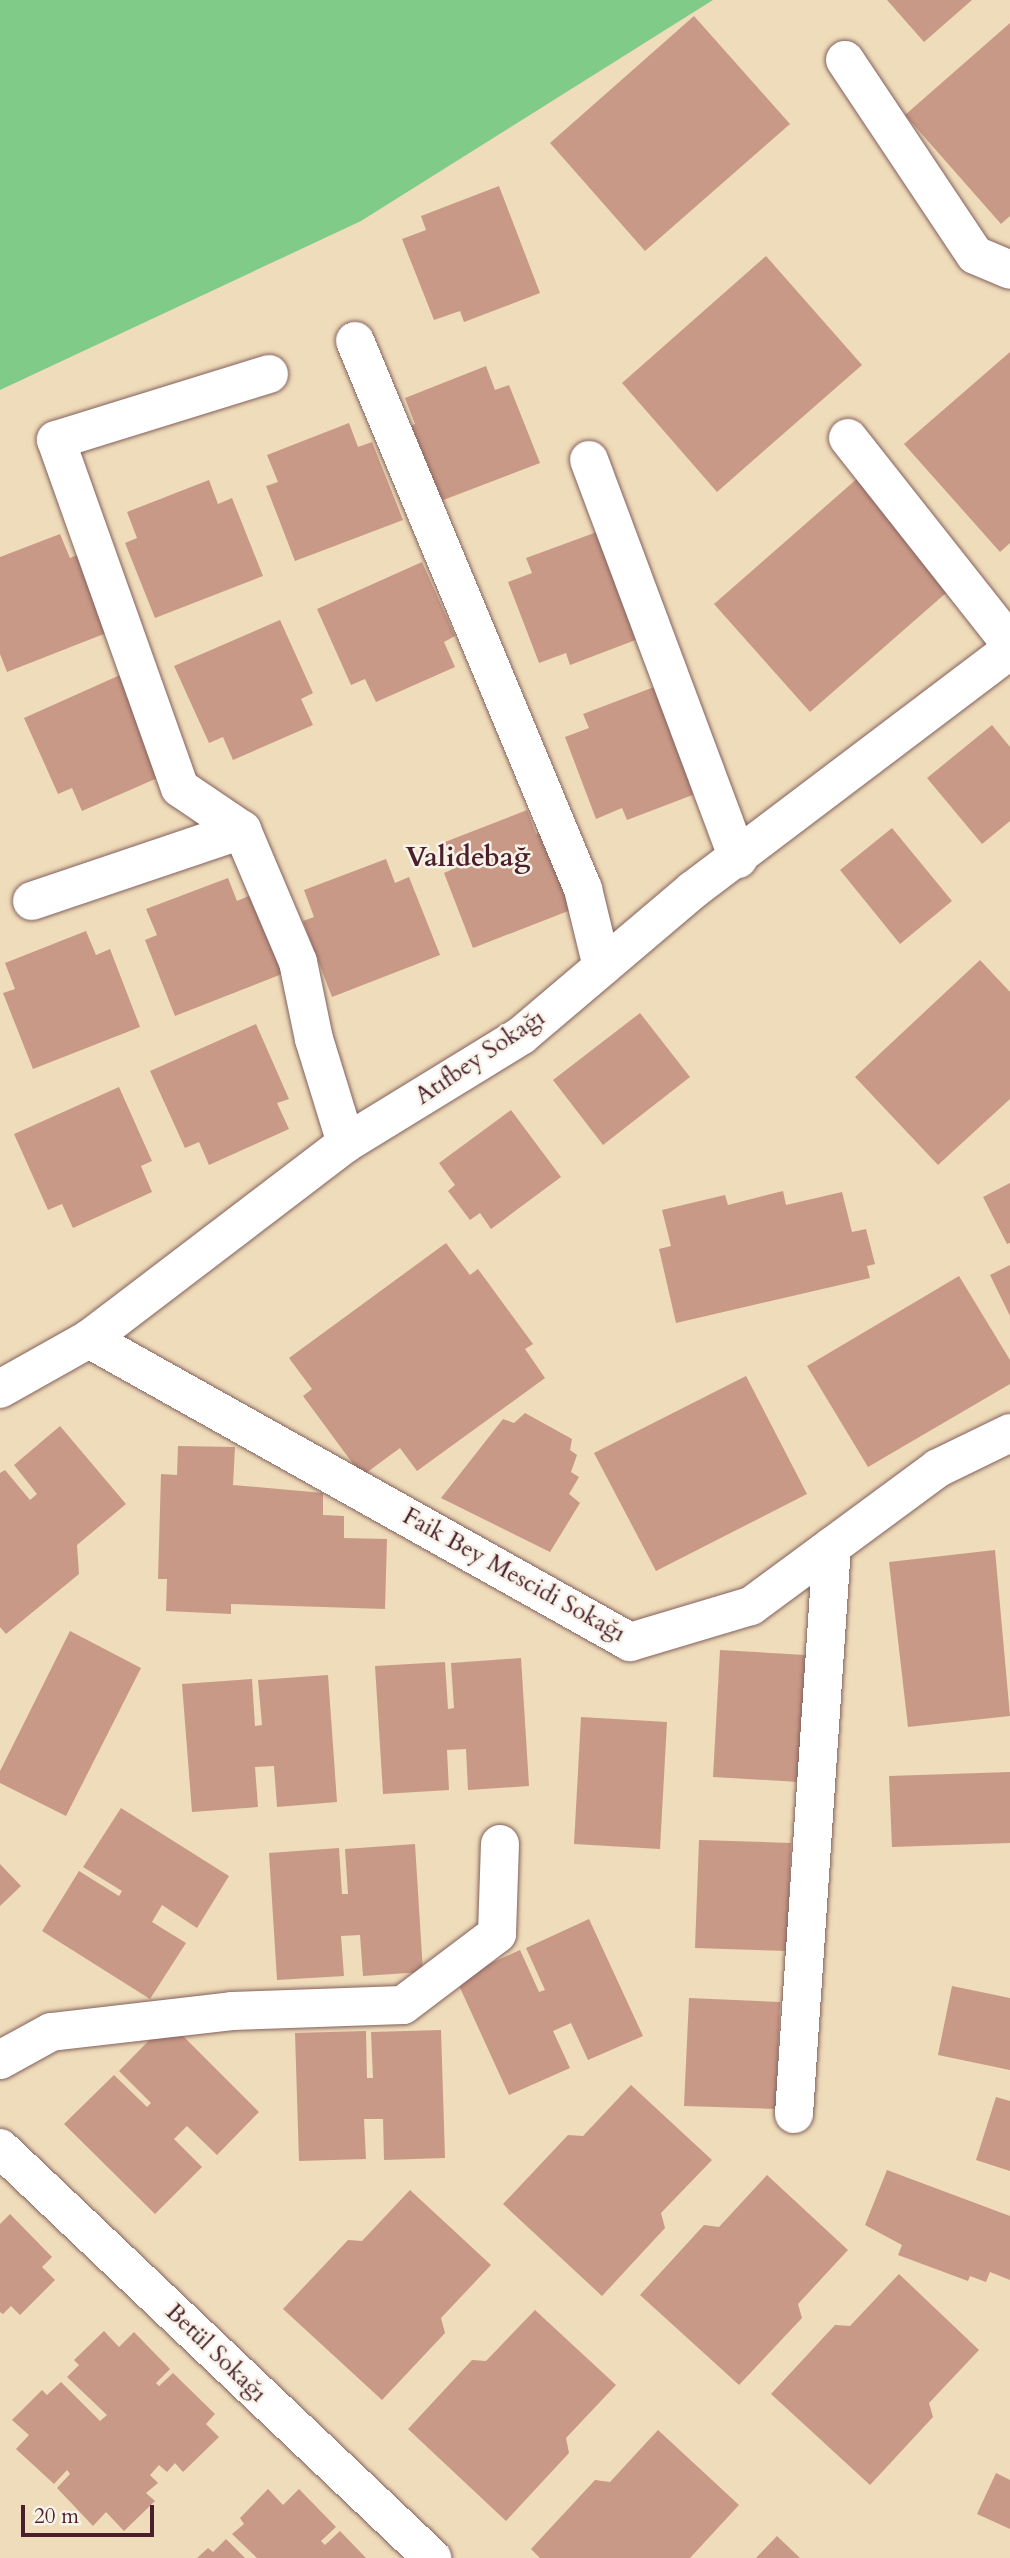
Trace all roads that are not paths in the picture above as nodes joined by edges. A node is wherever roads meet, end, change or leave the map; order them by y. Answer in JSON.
{"nodes":[{"id":1,"x":845,"y":60,"type":"dead end"},
{"id":2,"x":1010,"y":270,"type":"edge"},
{"id":3,"x":355,"y":341,"type":"dead end"},
{"id":4,"x":269,"y":374,"type":"dead end"},
{"id":5,"x":848,"y":438,"type":"dead end"},
{"id":6,"x":589,"y":460,"type":"dead end"},
{"id":7,"x":1010,"y":643,"type":"edge"},
{"id":8,"x":1010,"y":650,"type":"edge"},
{"id":9,"x":242,"y":830,"type":"junction"},
{"id":10,"x":738,"y":859,"type":"junction"},
{"id":11,"x":32,"y":901,"type":"dead end"},
{"id":12,"x":602,"y":967,"type":"junction"},
{"id":13,"x":346,"y":1143,"type":"junction"},
{"id":14,"x":89,"y":1339,"type":"junction"},
{"id":15,"x":0,"y":1389,"type":"edge"},
{"id":16,"x":1010,"y":1433,"type":"edge"},
{"id":17,"x":832,"y":1546,"type":"junction"},
{"id":18,"x":500,"y":1844,"type":"dead end"},
{"id":19,"x":0,"y":2060,"type":"edge"},
{"id":20,"x":794,"y":2114,"type":"dead end"},
{"id":21,"x":0,"y":2148,"type":"edge"},
{"id":22,"x":432,"y":2558,"type":"edge"}],
"edges":[{"from":1,"to":2,"type":"street"},
{"from":3,"to":12,"type":"street"},
{"from":4,"to":9,"type":"street"},
{"from":5,"to":7,"type":"street"},
{"from":6,"to":10,"type":"street"},
{"from":8,"to":10,"type":"street","name":"Atıfbey Sokağı"},
{"from":9,"to":11,"type":"street"},
{"from":9,"to":13,"type":"street"},
{"from":10,"to":12,"type":"street","name":"Atıfbey Sokağı"},
{"from":12,"to":13,"type":"street","name":"Atıfbey Sokağı"},
{"from":13,"to":14,"type":"street","name":"Atıfbey Sokağı"},
{"from":14,"to":15,"type":"street","name":"Atıfbey Sokağı"},
{"from":14,"to":17,"type":"street","name":"Faik Bey Mescidi Sokağı"},
{"from":16,"to":17,"type":"street","name":"Faik Bey Mescidi Sokağı"},
{"from":17,"to":20,"type":"street"},
{"from":18,"to":19,"type":"street"},
{"from":21,"to":22,"type":"street","name":"Betül Sokağı"}]}
